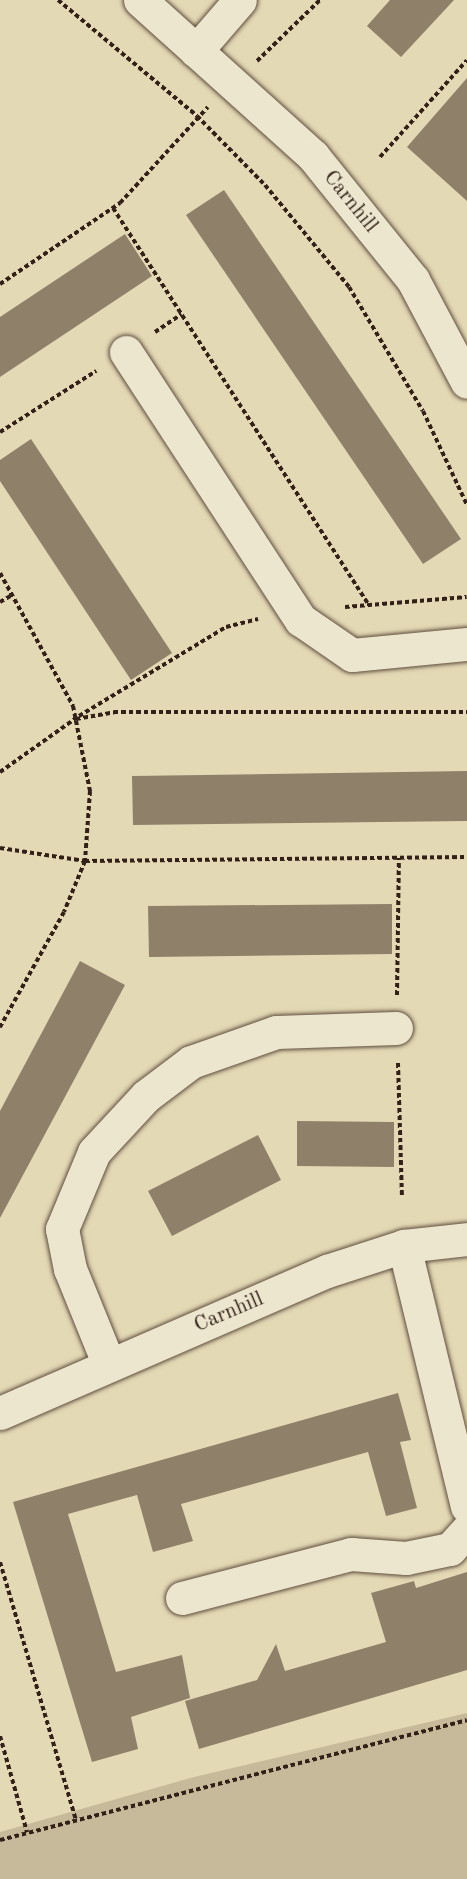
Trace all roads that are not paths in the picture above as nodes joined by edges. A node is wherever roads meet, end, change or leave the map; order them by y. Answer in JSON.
{"nodes":[{"id":1,"x":140,"y":0,"type":"edge"},
{"id":2,"x":240,"y":0,"type":"edge"},
{"id":3,"x":196,"y":51,"type":"junction"},
{"id":4,"x":126,"y":352,"type":"road end"},
{"id":5,"x":467,"y":382,"type":"edge"},
{"id":6,"x":467,"y":644,"type":"edge"},
{"id":7,"x":396,"y":1028,"type":"dead end"},
{"id":8,"x":467,"y":1239,"type":"edge"},
{"id":9,"x":404,"y":1246,"type":"junction"},
{"id":10,"x":109,"y":1365,"type":"junction"},
{"id":11,"x":0,"y":1413,"type":"edge"},
{"id":12,"x":467,"y":1507,"type":"edge"},
{"id":13,"x":467,"y":1530,"type":"edge"},
{"id":14,"x":182,"y":1598,"type":"dead end"}],
"edges":[{"from":1,"to":3,"type":"street","name":"Carnhill"},
{"from":2,"to":3,"type":"street"},
{"from":3,"to":5,"type":"street","name":"Carnhill"},
{"from":4,"to":6,"type":"street"},
{"from":7,"to":10,"type":"street"},
{"from":8,"to":9,"type":"street","name":"Carnhill"},
{"from":9,"to":10,"type":"street","name":"Carnhill"},
{"from":9,"to":12,"type":"street"},
{"from":10,"to":11,"type":"street","name":"Carnhill"},
{"from":13,"to":14,"type":"street"}]}
